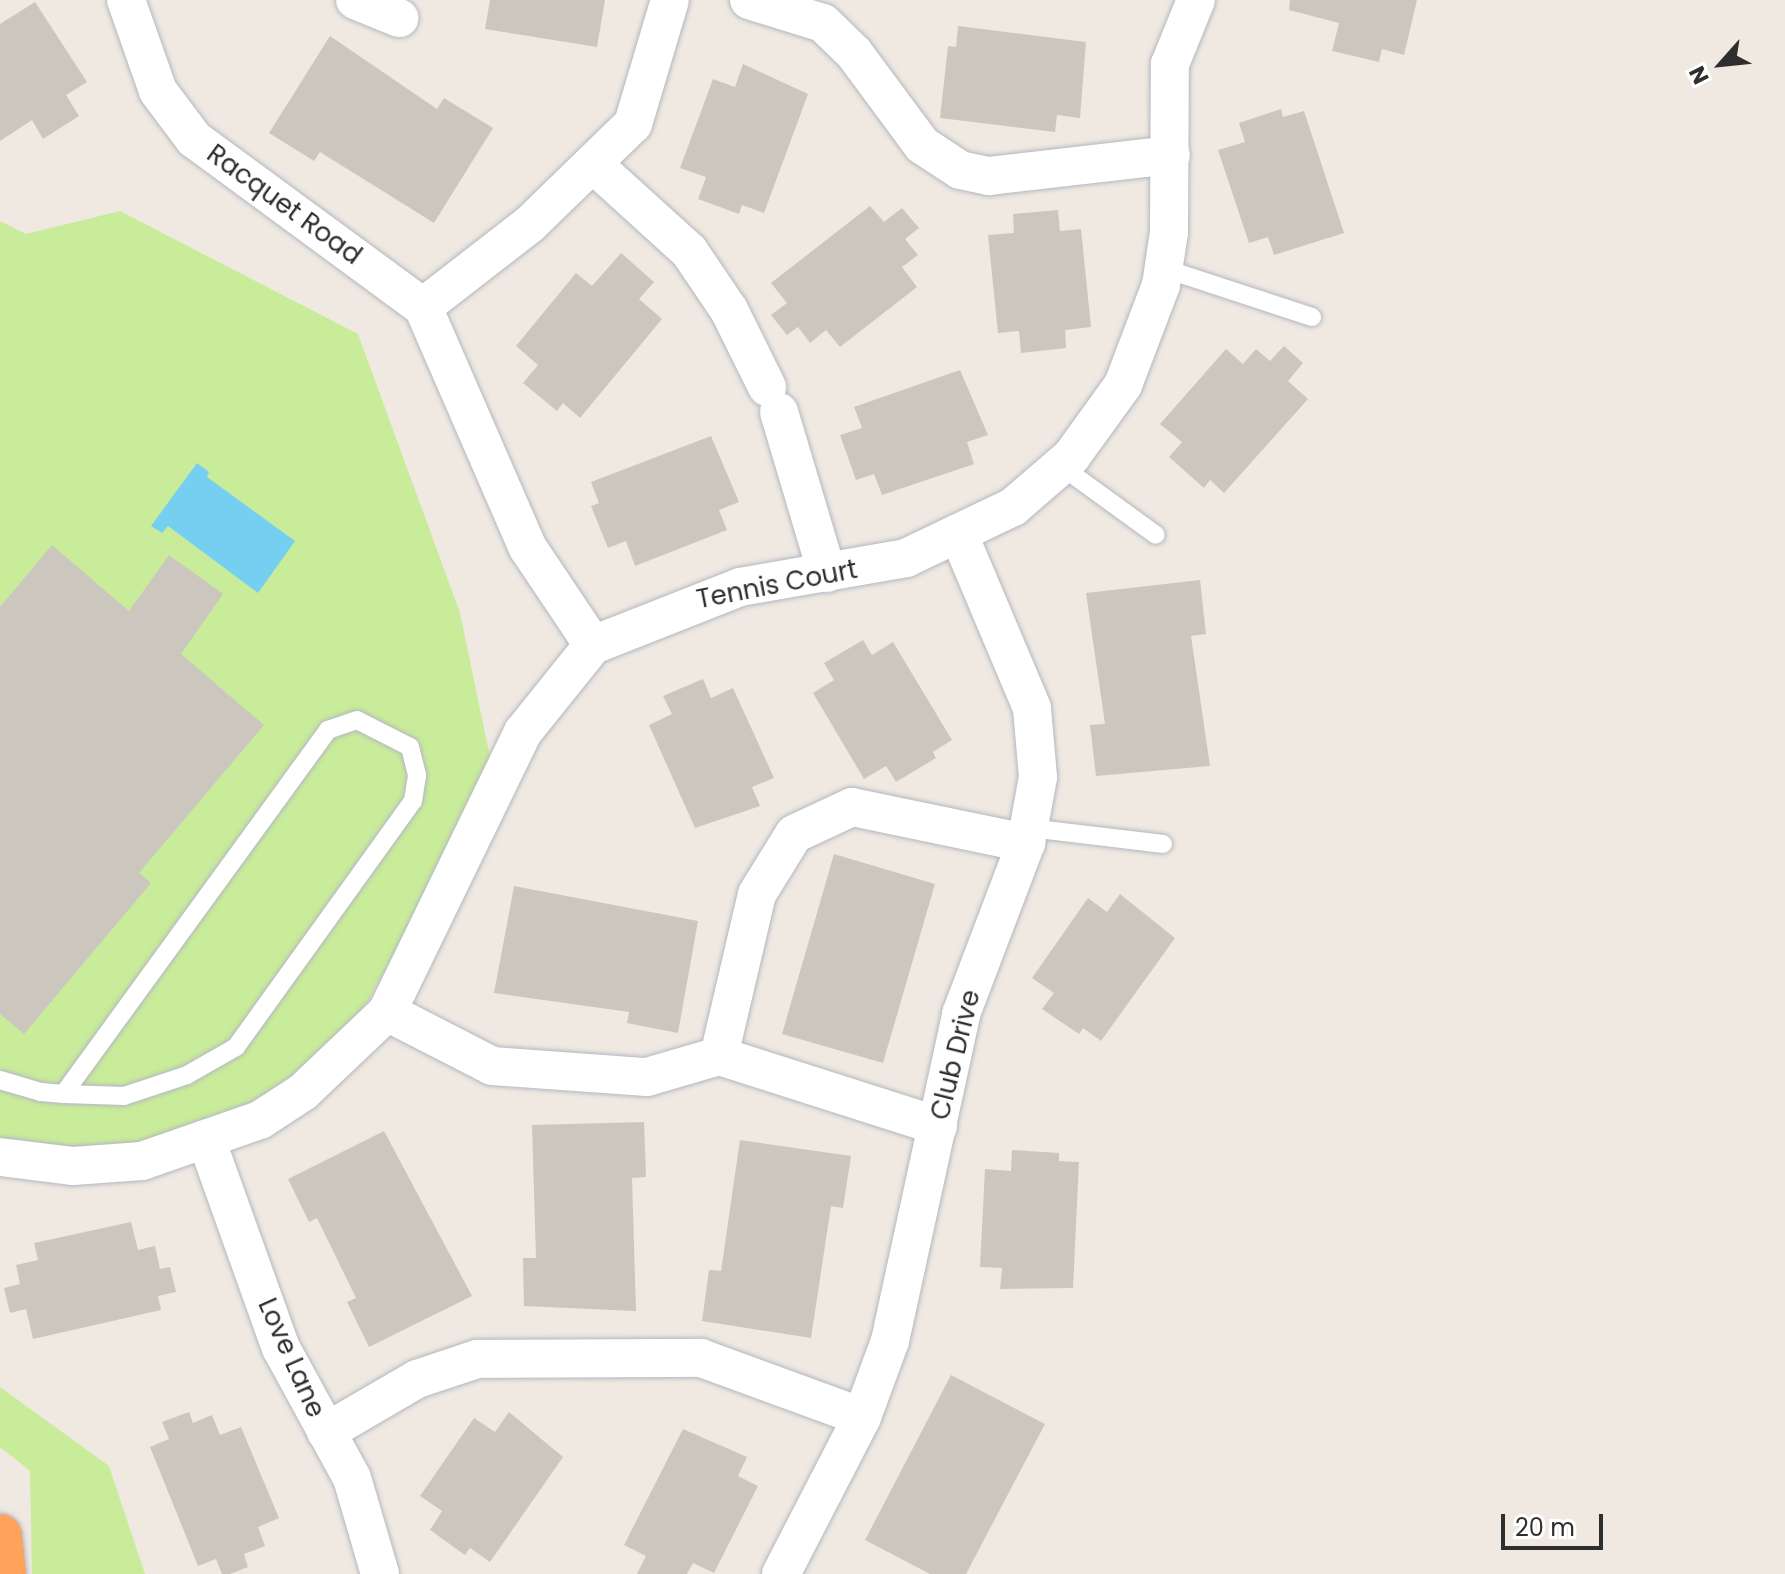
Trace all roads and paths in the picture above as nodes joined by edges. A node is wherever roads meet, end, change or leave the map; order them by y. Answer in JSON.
{"nodes":[{"id":1,"x":126,"y":0,"type":"edge"},
{"id":2,"x":355,"y":0,"type":"edge"},
{"id":3,"x":670,"y":0,"type":"edge"},
{"id":4,"x":749,"y":0,"type":"edge"},
{"id":5,"x":1196,"y":0,"type":"edge"},
{"id":6,"x":399,"y":18,"type":"dead end"},
{"id":7,"x":1171,"y":155,"type":"junction"},
{"id":8,"x":593,"y":164,"type":"junction"},
{"id":9,"x":1163,"y":268,"type":"junction"},
{"id":10,"x":423,"y":307,"type":"junction"},
{"id":11,"x":1312,"y":317,"type":"dead end"},
{"id":12,"x":1061,"y":466,"type":"junction"},
{"id":13,"x":958,"y":533,"type":"junction"},
{"id":14,"x":1156,"y":535,"type":"dead end"},
{"id":15,"x":827,"y":573,"type":"junction"},
{"id":16,"x":593,"y":645,"type":"junction"},
{"id":17,"x":1027,"y":835,"type":"junction"},
{"id":18,"x":1163,"y":844,"type":"dead end"},
{"id":19,"x":387,"y":1012,"type":"junction"},
{"id":20,"x":719,"y":1056,"type":"junction"},
{"id":21,"x":0,"y":1080,"type":"edge"},
{"id":22,"x":64,"y":1094,"type":"junction"},
{"id":23,"x":938,"y":1126,"type":"junction"},
{"id":24,"x":206,"y":1139,"type":"junction"},
{"id":25,"x":0,"y":1157,"type":"edge"},
{"id":26,"x":862,"y":1417,"type":"junction"},
{"id":27,"x":326,"y":1432,"type":"junction"},
{"id":28,"x":0,"y":1536,"type":"edge"},
{"id":29,"x":4,"y":1574,"type":"edge"},
{"id":30,"x":380,"y":1574,"type":"edge"},
{"id":31,"x":781,"y":1574,"type":"edge"}],
"edges":[{"from":1,"to":10,"type":"street","name":"Racquet Road"},
{"from":2,"to":6,"type":"street"},
{"from":3,"to":8,"type":"street"},
{"from":4,"to":7,"type":"street"},
{"from":5,"to":7,"type":"street","name":"Tennis Court"},
{"from":7,"to":9,"type":"street","name":"Tennis Court"},
{"from":8,"to":10,"type":"street"},
{"from":8,"to":15,"type":"street"},
{"from":9,"to":11,"type":"lane"},
{"from":9,"to":12,"type":"street","name":"Tennis Court"},
{"from":10,"to":16,"type":"street"},
{"from":12,"to":13,"type":"street","name":"Tennis Court"},
{"from":12,"to":14,"type":"lane"},
{"from":13,"to":15,"type":"street","name":"Tennis Court"},
{"from":13,"to":17,"type":"street","name":"Club Drive"},
{"from":15,"to":16,"type":"street","name":"Tennis Court"},
{"from":16,"to":19,"type":"street","name":"Tennis Court"},
{"from":17,"to":18,"type":"lane"},
{"from":17,"to":20,"type":"street"},
{"from":17,"to":23,"type":"street","name":"Club Drive"},
{"from":19,"to":20,"type":"street"},
{"from":19,"to":24,"type":"street","name":"Tennis Court"},
{"from":20,"to":23,"type":"street"},
{"from":21,"to":22,"type":"lane"},
{"from":22,"to":22,"type":"lane"},
{"from":23,"to":26,"type":"street","name":"Club Drive"},
{"from":24,"to":25,"type":"street","name":"Tennis Court"},
{"from":24,"to":27,"type":"street","name":"Love Lane"},
{"from":26,"to":27,"type":"street"},
{"from":26,"to":31,"type":"street","name":"Club Drive"},
{"from":27,"to":30,"type":"street","name":"Love Lane"},
{"from":28,"to":29,"type":"highway"}]}
